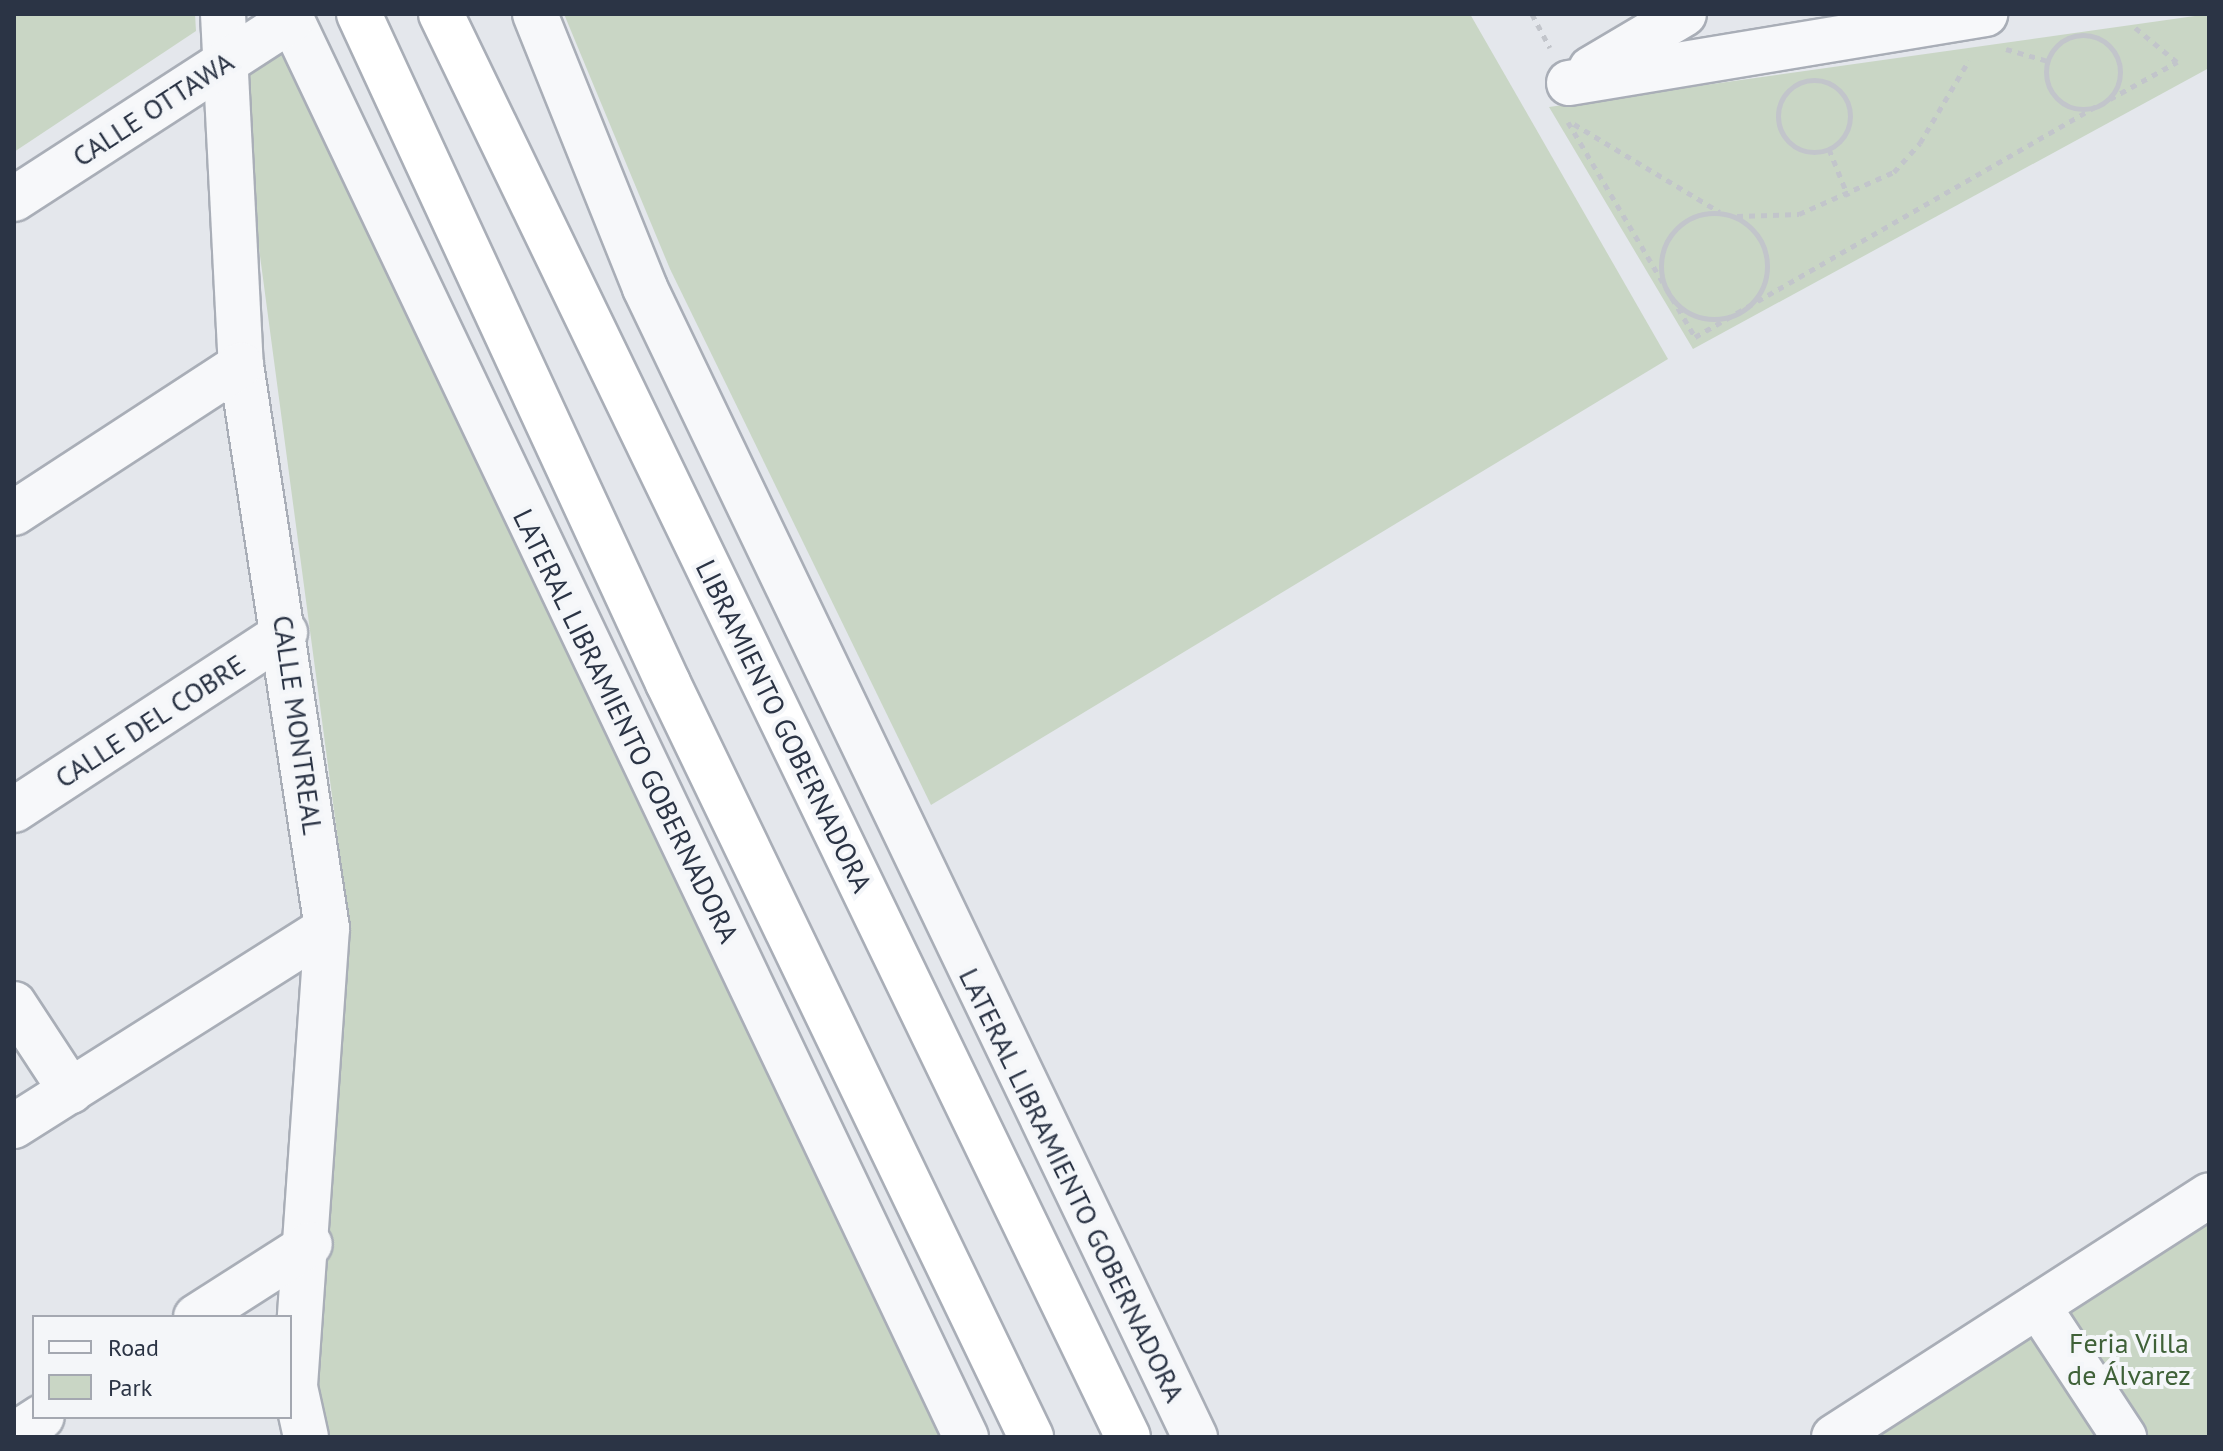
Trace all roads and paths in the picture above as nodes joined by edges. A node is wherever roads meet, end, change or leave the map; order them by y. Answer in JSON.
{"nodes":[{"id":1,"x":223,"y":14,"type":"edge"},
{"id":2,"x":359,"y":14,"type":"edge"},
{"id":3,"x":441,"y":14,"type":"edge"},
{"id":4,"x":535,"y":14,"type":"edge"},
{"id":5,"x":1684,"y":14,"type":"edge"},
{"id":6,"x":290,"y":17,"type":"edge"},
{"id":7,"x":2132,"y":25,"type":"dead end"},
{"id":8,"x":1987,"y":38,"type":"edge"},
{"id":9,"x":2048,"y":61,"type":"junction"},
{"id":10,"x":222,"y":64,"type":"junction"},
{"id":11,"x":2107,"y":100,"type":"junction"},
{"id":12,"x":1568,"y":102,"type":"junction"},
{"id":13,"x":2096,"y":106,"type":"junction"},
{"id":14,"x":1829,"y":149,"type":"junction"},
{"id":15,"x":1848,"y":196,"type":"junction"},
{"id":16,"x":14,"y":199,"type":"edge"},
{"id":17,"x":1720,"y":212,"type":"junction"},
{"id":18,"x":1734,"y":216,"type":"junction"},
{"id":19,"x":1665,"y":288,"type":"junction"},
{"id":20,"x":1745,"y":310,"type":"junction"},
{"id":21,"x":241,"y":365,"type":"junction"},
{"id":22,"x":14,"y":513,"type":"edge"},
{"id":23,"x":285,"y":633,"type":"junction"},
{"id":24,"x":14,"y":810,"type":"edge"},
{"id":25,"x":327,"y":928,"type":"junction"},
{"id":26,"x":14,"y":1004,"type":"edge"},
{"id":27,"x":71,"y":1091,"type":"junction"},
{"id":28,"x":14,"y":1126,"type":"edge"},
{"id":29,"x":2209,"y":1195,"type":"edge"},
{"id":30,"x":310,"y":1244,"type":"junction"},
{"id":31,"x":2038,"y":1306,"type":"junction"},
{"id":32,"x":199,"y":1315,"type":"edge"},
{"id":33,"x":39,"y":1419,"type":"edge"},
{"id":34,"x":14,"y":1435,"type":"edge"},
{"id":35,"x":306,"y":1437,"type":"edge"},
{"id":36,"x":966,"y":1437,"type":"edge"},
{"id":37,"x":1031,"y":1437,"type":"edge"},
{"id":38,"x":1128,"y":1437,"type":"edge"},
{"id":39,"x":1195,"y":1437,"type":"edge"},
{"id":40,"x":1834,"y":1437,"type":"edge"},
{"id":41,"x":2124,"y":1437,"type":"edge"}],
"edges":[{"from":1,"to":10,"type":"street","name":"CALLE MONTREAL"},
{"from":2,"to":37,"type":"highway"},
{"from":3,"to":38,"type":"highway","name":"LIBRAMIENTO GOBERNADORA"},
{"from":4,"to":39,"type":"street","name":"LATERAL LIBRAMIENTO GOBERNADORA"},
{"from":5,"to":12,"type":"street"},
{"from":6,"to":10,"type":"street","name":"CALLE OTTAWA"},
{"from":6,"to":36,"type":"street","name":"LATERAL LIBRAMIENTO GOBERNADORA"},
{"from":7,"to":11,"type":"path"},
{"from":8,"to":9,"type":"path"},
{"from":8,"to":12,"type":"street"},
{"from":8,"to":15,"type":"path"},
{"from":9,"to":11,"type":"path"},
{"from":9,"to":13,"type":"path"},
{"from":10,"to":16,"type":"street","name":"CALLE OTTAWA"},
{"from":10,"to":21,"type":"street","name":"CALLE MONTREAL"},
{"from":11,"to":13,"type":"path"},
{"from":12,"to":17,"type":"path"},
{"from":12,"to":19,"type":"path"},
{"from":13,"to":20,"type":"path"},
{"from":14,"to":14,"type":"path"},
{"from":14,"to":15,"type":"path"},
{"from":15,"to":18,"type":"path"},
{"from":17,"to":18,"type":"path"},
{"from":17,"to":19,"type":"path"},
{"from":18,"to":20,"type":"path"},
{"from":19,"to":20,"type":"path"},
{"from":19,"to":20,"type":"path"},
{"from":21,"to":22,"type":"street"},
{"from":21,"to":23,"type":"street","name":"CALLE MONTREAL"},
{"from":23,"to":24,"type":"street","name":"CALLE DEL COBRE"},
{"from":23,"to":25,"type":"street","name":"CALLE MONTREAL"},
{"from":25,"to":27,"type":"street"},
{"from":25,"to":30,"type":"street","name":"CALLE MONTREAL"},
{"from":26,"to":27,"type":"street"},
{"from":27,"to":28,"type":"street"},
{"from":29,"to":31,"type":"street"},
{"from":30,"to":32,"type":"street"},
{"from":30,"to":35,"type":"street","name":"CALLE MONTREAL"},
{"from":31,"to":40,"type":"street"},
{"from":31,"to":41,"type":"street"},
{"from":33,"to":34,"type":"street"}]}
